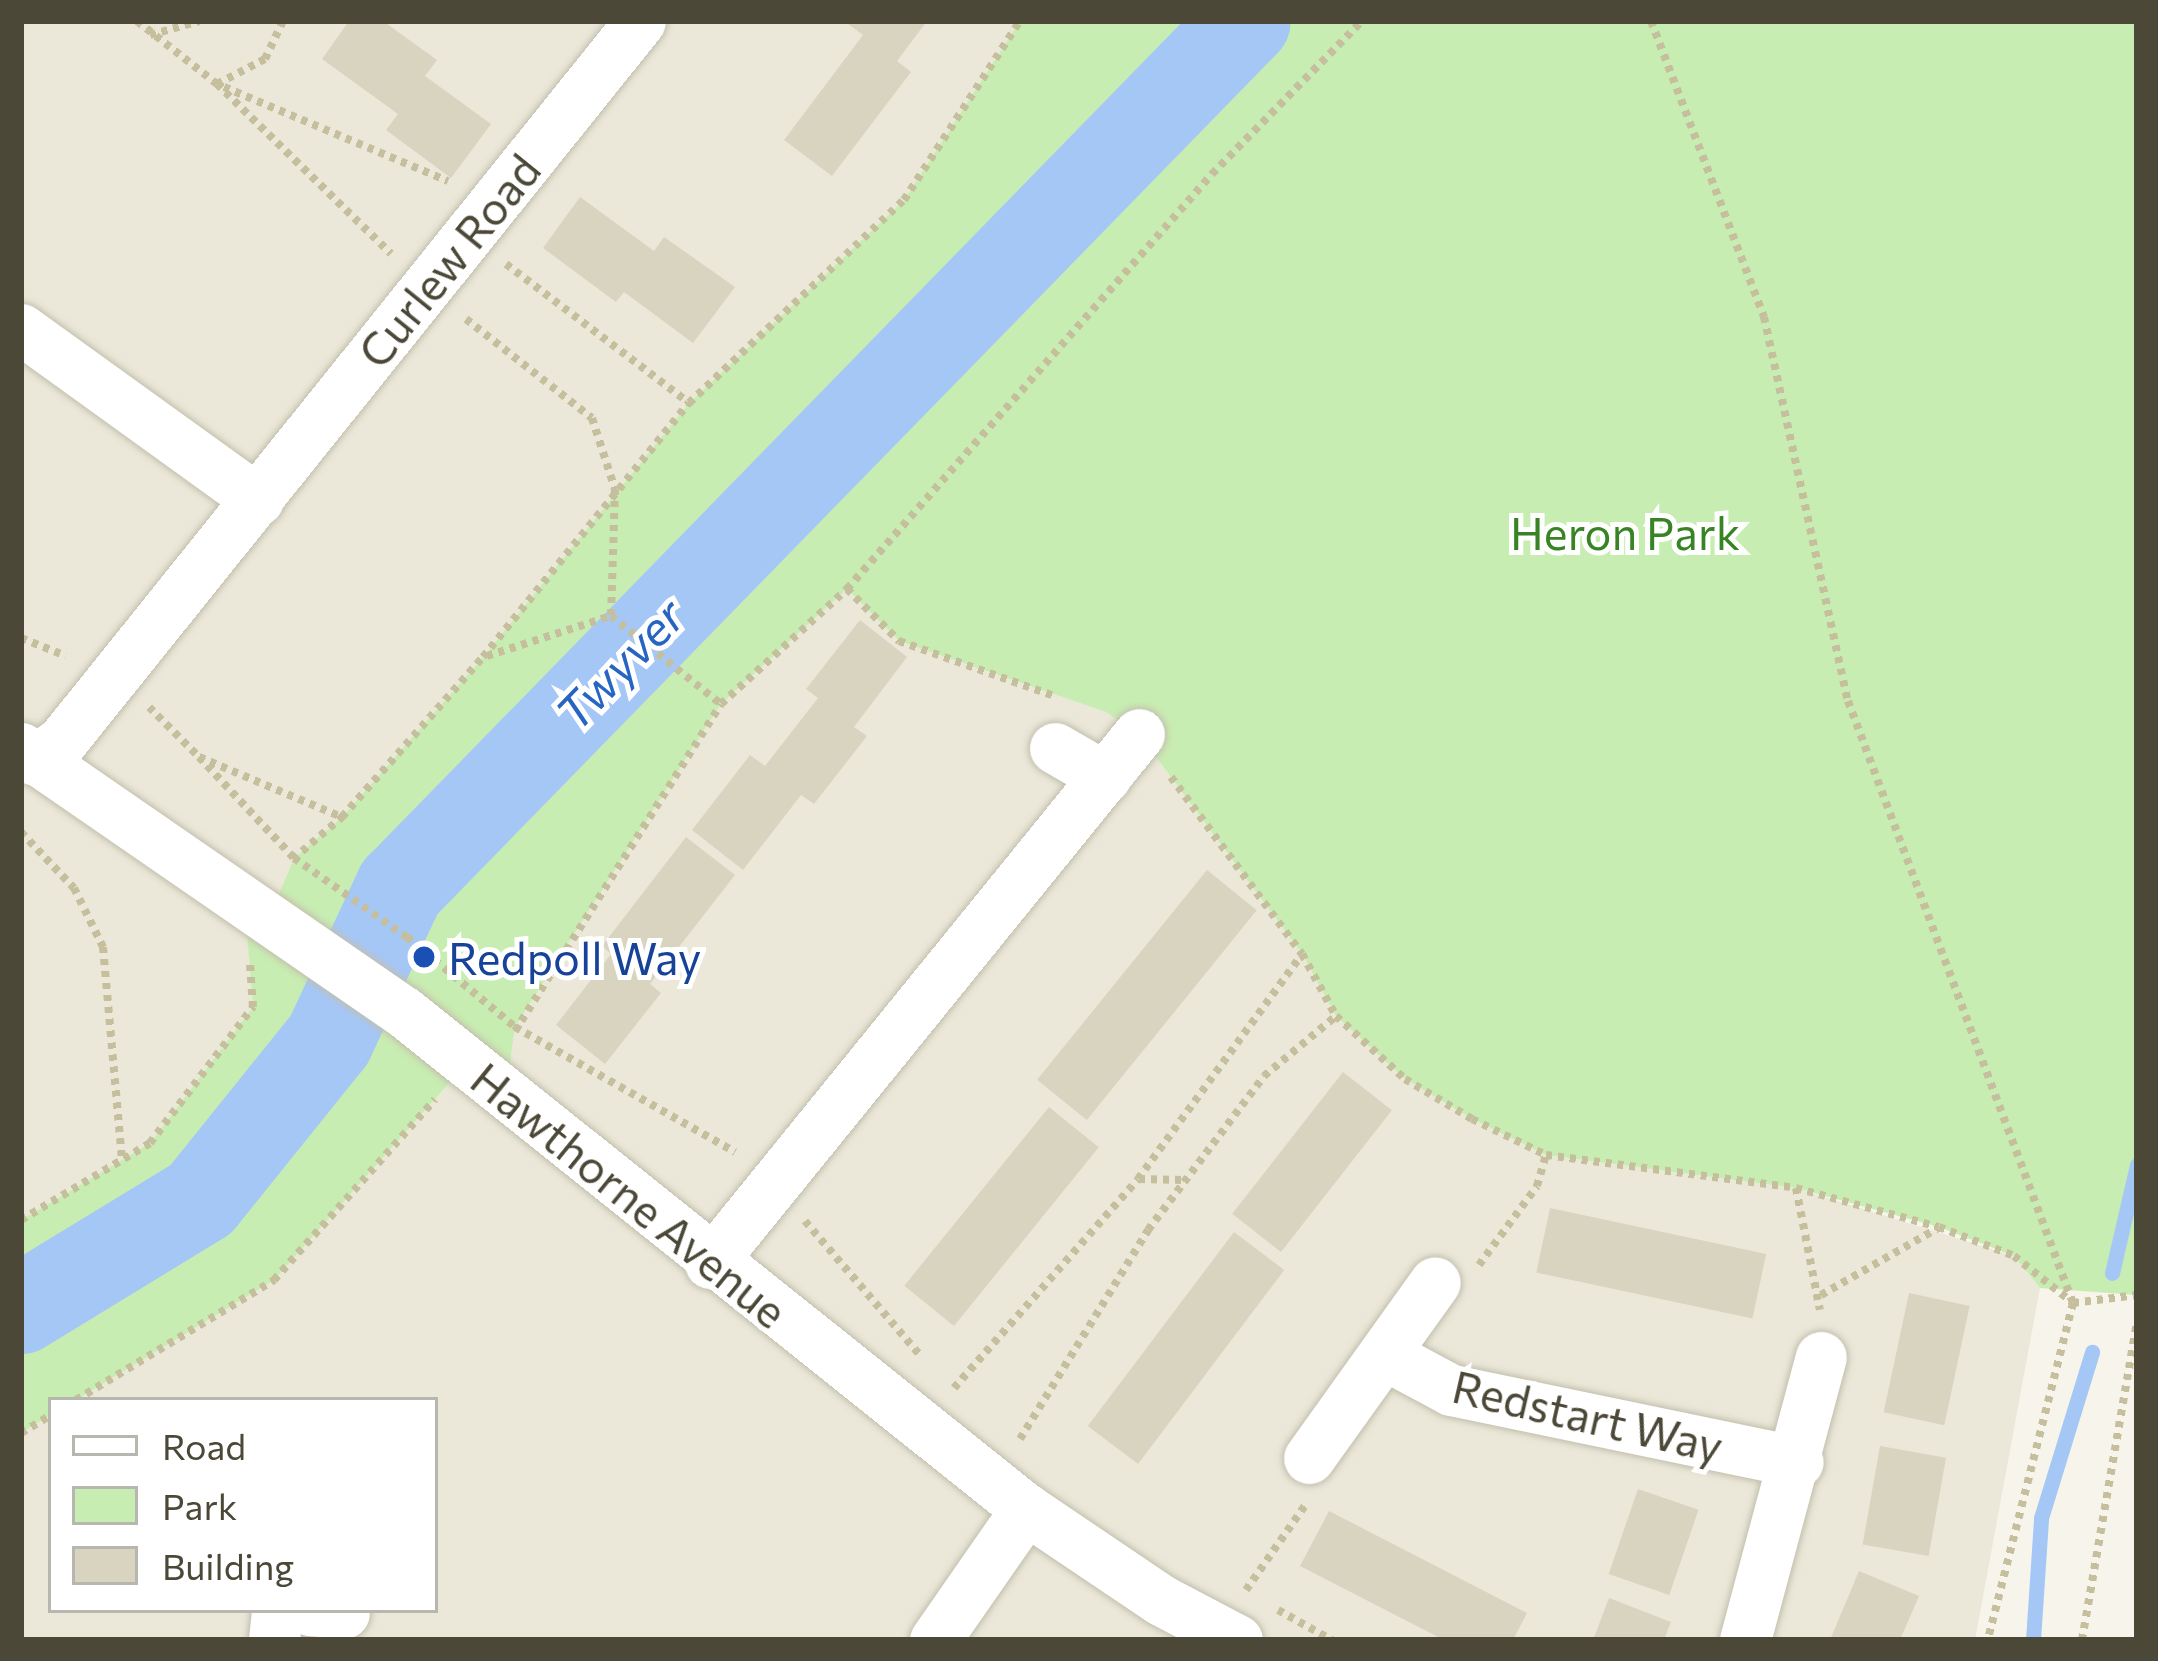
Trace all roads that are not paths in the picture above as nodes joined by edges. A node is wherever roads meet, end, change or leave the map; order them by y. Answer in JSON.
{"nodes":[{"id":1,"x":640,"y":21,"type":"edge"},
{"id":2,"x":21,"y":329,"type":"edge"},
{"id":3,"x":258,"y":500,"type":"junction"},
{"id":4,"x":1060,"y":724,"type":"road end"},
{"id":5,"x":1139,"y":734,"type":"road end"},
{"id":6,"x":28,"y":754,"type":"edge"},
{"id":7,"x":1106,"y":777,"type":"junction"},
{"id":8,"x":710,"y":1263,"type":"junction"},
{"id":9,"x":1454,"y":1278,"type":"road end"},
{"id":10,"x":1384,"y":1354,"type":"junction"},
{"id":11,"x":1821,"y":1357,"type":"dead end"},
{"id":12,"x":1798,"y":1462,"type":"junction"},
{"id":13,"x":1310,"y":1478,"type":"road end"},
{"id":14,"x":1026,"y":1509,"type":"junction"},
{"id":15,"x":1241,"y":1616,"type":"edge"},
{"id":16,"x":935,"y":1640,"type":"edge"},
{"id":17,"x":1745,"y":1640,"type":"edge"}],
"edges":[{"from":1,"to":3,"type":"street","name":"Curlew Road"},
{"from":2,"to":3,"type":"street"},
{"from":3,"to":6,"type":"street","name":"Curlew Road"},
{"from":4,"to":7,"type":"street"},
{"from":5,"to":7,"type":"street"},
{"from":6,"to":8,"type":"street","name":"Hawthorne Avenue"},
{"from":7,"to":8,"type":"street"},
{"from":8,"to":14,"type":"street","name":"Hawthorne Avenue"},
{"from":9,"to":10,"type":"street","name":"Redstart Way"},
{"from":10,"to":12,"type":"street","name":"Redstart Way"},
{"from":10,"to":13,"type":"street","name":"Redstart Way"},
{"from":11,"to":12,"type":"street"},
{"from":12,"to":17,"type":"street"},
{"from":14,"to":15,"type":"street","name":"Hawthorne Avenue"},
{"from":14,"to":16,"type":"street"}]}
